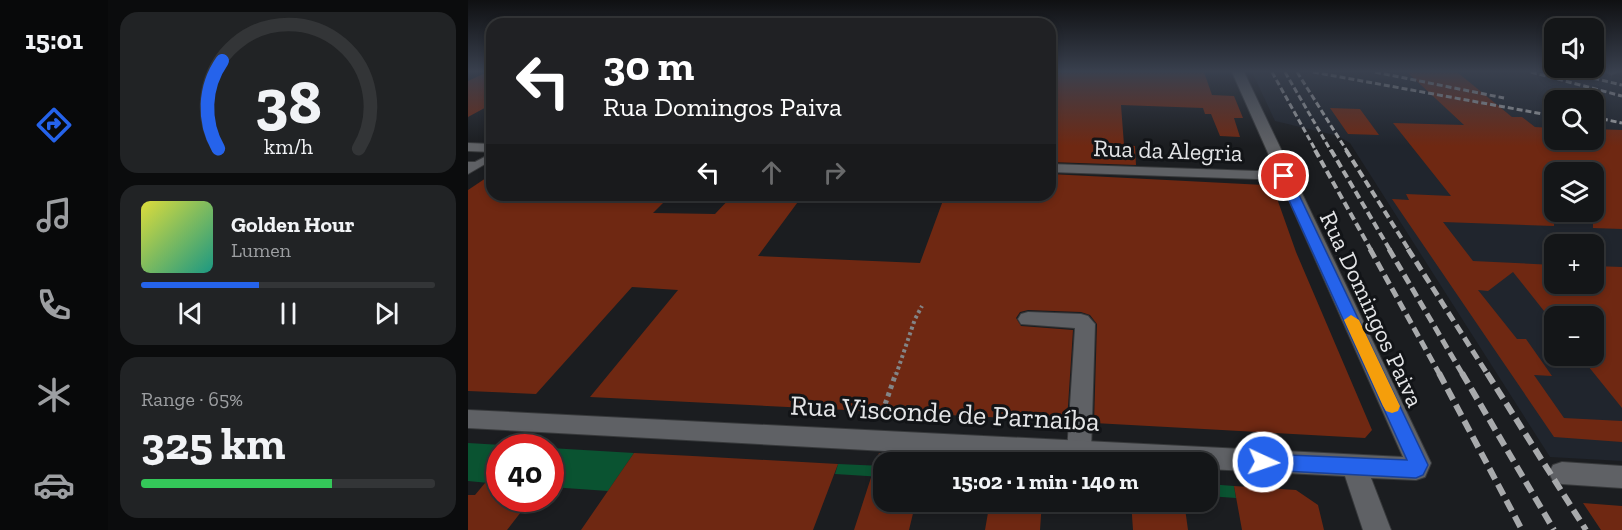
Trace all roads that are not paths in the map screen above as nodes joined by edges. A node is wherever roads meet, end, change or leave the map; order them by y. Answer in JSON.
{"nodes":[{"id":1,"x":1249,"y":97,"type":"edge"},
{"id":2,"x":468,"y":147,"type":"edge"},
{"id":3,"x":486,"y":148,"type":"edge"},
{"id":4,"x":486,"y":159,"type":"edge"},
{"id":5,"x":471,"y":167,"type":"edge"},
{"id":6,"x":1056,"y":168,"type":"edge"},
{"id":7,"x":1284,"y":176,"type":"junction"},
{"id":8,"x":1028,"y":319,"type":"dead end"},
{"id":9,"x":468,"y":419,"type":"edge"},
{"id":10,"x":1079,"y":452,"type":"joint"},
{"id":11,"x":1218,"y":460,"type":"edge"},
{"id":12,"x":1355,"y":467,"type":"junction"},
{"id":13,"x":1418,"y":468,"type":"joint"},
{"id":14,"x":1562,"y":473,"type":"dead end"},
{"id":15,"x":1622,"y":477,"type":"edge"},
{"id":16,"x":1377,"y":530,"type":"edge"}],
"edges":[{"from":1,"to":7,"type":"street","name":"Rua Domingos Paiva"},
{"from":2,"to":3,"type":"street"},
{"from":4,"to":5,"type":"lane"},
{"from":6,"to":7,"type":"street","name":"Rua da Alegria"},
{"from":7,"to":13,"type":"street","name":"Rua Domingos Paiva"},
{"from":8,"to":10,"type":"street"},
{"from":9,"to":10,"type":"street","name":"Rua Visconde de Parnaíba"},
{"from":11,"to":12,"type":"street","name":"Rua Visconde de Parnaíba"},
{"from":12,"to":13,"type":"street","name":"Rua Visconde de Parnaíba"},
{"from":12,"to":16,"type":"street"},
{"from":14,"to":15,"type":"street"}]}
